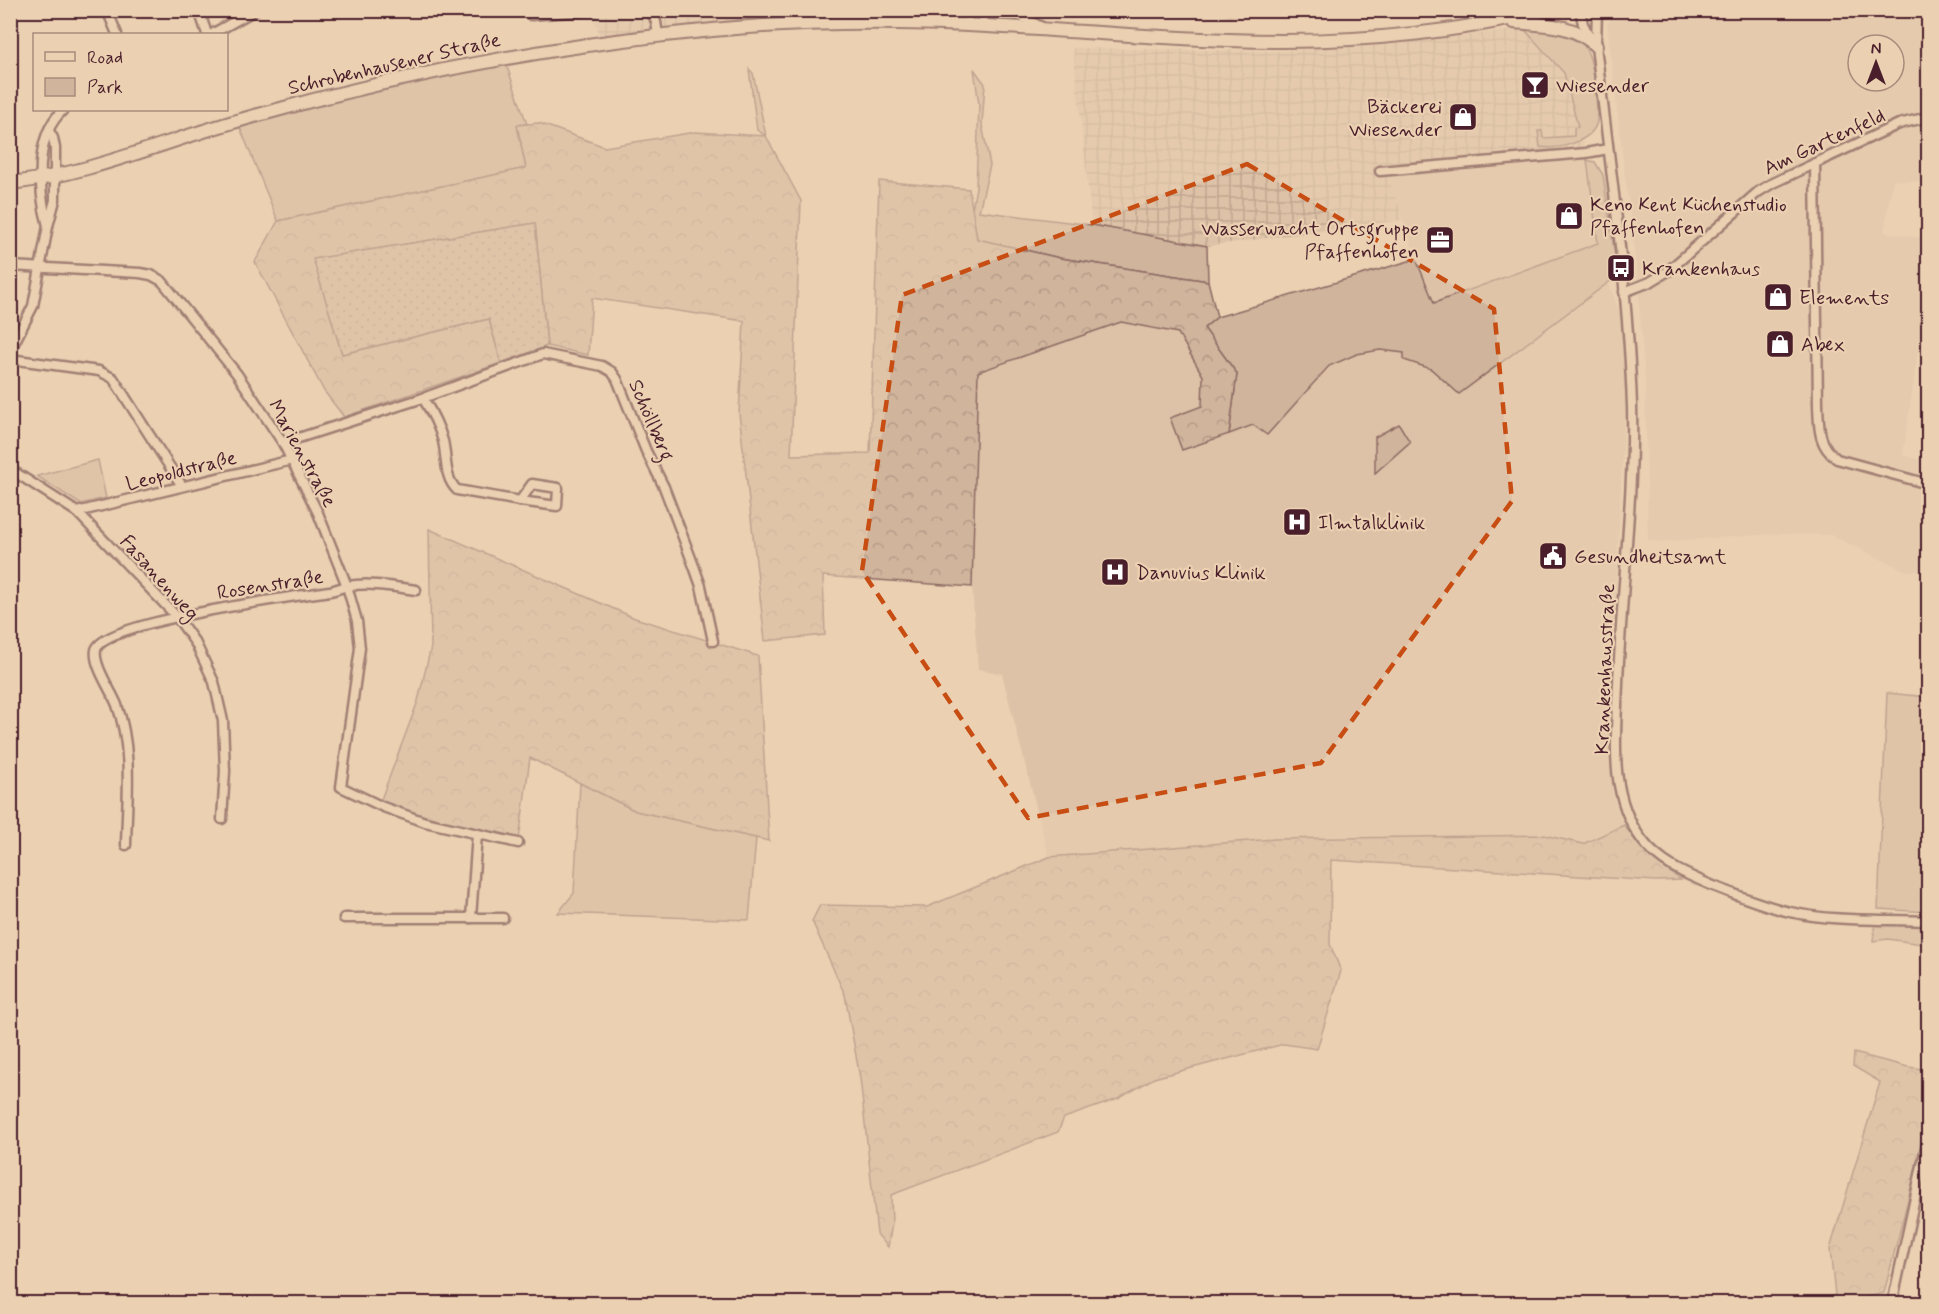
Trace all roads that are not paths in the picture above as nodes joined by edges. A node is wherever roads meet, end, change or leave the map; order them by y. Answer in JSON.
{"nodes":[{"id":1,"x":107,"y":10,"type":"edge"},
{"id":2,"x":199,"y":10,"type":"edge"},
{"id":3,"x":255,"y":10,"type":"edge"},
{"id":4,"x":595,"y":10,"type":"edge"},
{"id":5,"x":651,"y":10,"type":"edge"},
{"id":6,"x":968,"y":10,"type":"edge"},
{"id":7,"x":984,"y":10,"type":"edge"},
{"id":8,"x":1008,"y":10,"type":"edge"},
{"id":9,"x":1548,"y":10,"type":"edge"},
{"id":10,"x":1580,"y":10,"type":"edge"},
{"id":11,"x":1598,"y":10,"type":"edge"},
{"id":12,"x":531,"y":15,"type":"dead end"},
{"id":13,"x":1504,"y":22,"type":"junction"},
{"id":14,"x":967,"y":25,"type":"junction"},
{"id":15,"x":983,"y":25,"type":"junction"},
{"id":16,"x":1045,"y":29,"type":"junction"},
{"id":17,"x":117,"y":33,"type":"edge"},
{"id":18,"x":207,"y":33,"type":"edge"},
{"id":19,"x":215,"y":33,"type":"edge"},
{"id":20,"x":658,"y":35,"type":"junction"},
{"id":21,"x":1596,"y":46,"type":"junction"},
{"id":22,"x":62,"y":111,"type":"edge"},
{"id":23,"x":1929,"y":117,"type":"edge"},
{"id":24,"x":49,"y":132,"type":"junction"},
{"id":25,"x":1608,"y":149,"type":"junction"},
{"id":26,"x":1815,"y":163,"type":"junction"},
{"id":27,"x":1380,"y":171,"type":"dead end"},
{"id":28,"x":57,"y":176,"type":"junction"},
{"id":29,"x":42,"y":179,"type":"junction"},
{"id":30,"x":10,"y":183,"type":"edge"},
{"id":31,"x":48,"y":226,"type":"junction"},
{"id":32,"x":10,"y":266,"type":"edge"},
{"id":33,"x":42,"y":268,"type":"junction"},
{"id":34,"x":1624,"y":292,"type":"junction"},
{"id":35,"x":10,"y":351,"type":"edge"},
{"id":36,"x":10,"y":359,"type":"edge"},
{"id":37,"x":423,"y":398,"type":"junction"},
{"id":38,"x":283,"y":443,"type":"junction"},
{"id":39,"x":292,"y":459,"type":"junction"},
{"id":40,"x":10,"y":469,"type":"edge"},
{"id":41,"x":1929,"y":484,"type":"edge"},
{"id":42,"x":182,"y":486,"type":"junction"},
{"id":43,"x":520,"y":501,"type":"dead end"},
{"id":44,"x":77,"y":512,"type":"junction"},
{"id":45,"x":347,"y":586,"type":"junction"},
{"id":46,"x":416,"y":590,"type":"dead end"},
{"id":47,"x":177,"y":617,"type":"junction"},
{"id":48,"x":713,"y":641,"type":"dead end"},
{"id":49,"x":222,"y":819,"type":"dead end"},
{"id":50,"x":477,"y":834,"type":"junction"},
{"id":51,"x":518,"y":843,"type":"dead end"},
{"id":52,"x":126,"y":845,"type":"dead end"},
{"id":53,"x":344,"y":918,"type":"dead end"},
{"id":54,"x":471,"y":918,"type":"junction"},
{"id":55,"x":503,"y":918,"type":"dead end"},
{"id":56,"x":1929,"y":921,"type":"edge"},
{"id":57,"x":1929,"y":1138,"type":"edge"},
{"id":58,"x":1892,"y":1303,"type":"edge"}],
"edges":[{"from":1,"to":17,"type":"street"},
{"from":2,"to":18,"type":"street"},
{"from":3,"to":19,"type":"street"},
{"from":4,"to":12,"type":"street"},
{"from":5,"to":20,"type":"street"},
{"from":6,"to":14,"type":"street"},
{"from":7,"to":15,"type":"street"},
{"from":8,"to":16,"type":"street"},
{"from":9,"to":13,"type":"main road","name":"Schrobenhausener Straße"},
{"from":10,"to":21,"type":"street","name":"Krankenhausstraße"},
{"from":11,"to":21,"type":"street","name":"Krankenhausstraße"},
{"from":13,"to":16,"type":"main road","name":"Schrobenhausener Straße"},
{"from":13,"to":21,"type":"main road"},
{"from":14,"to":15,"type":"main road","name":"Schrobenhausener Straße"},
{"from":14,"to":20,"type":"main road","name":"Schrobenhausener Straße"},
{"from":15,"to":16,"type":"main road","name":"Schrobenhausener Straße"},
{"from":20,"to":28,"type":"main road","name":"Schrobenhausener Straße"},
{"from":21,"to":25,"type":"street","name":"Krankenhausstraße"},
{"from":22,"to":24,"type":"street"},
{"from":23,"to":26,"type":"street","name":"Am Gartenfeld"},
{"from":24,"to":28,"type":"street"},
{"from":24,"to":29,"type":"street"},
{"from":25,"to":27,"type":"street"},
{"from":25,"to":34,"type":"street","name":"Krankenhausstraße"},
{"from":26,"to":34,"type":"street","name":"Am Gartenfeld"},
{"from":26,"to":41,"type":"street"},
{"from":28,"to":29,"type":"main road","name":"Schrobenhausener Straße"},
{"from":28,"to":31,"type":"street"},
{"from":29,"to":30,"type":"main road","name":"Schrobenhausener Straße"},
{"from":29,"to":31,"type":"street"},
{"from":31,"to":33,"type":"street"},
{"from":32,"to":33,"type":"street","name":"Marienstraße"},
{"from":33,"to":35,"type":"street"},
{"from":33,"to":38,"type":"street","name":"Marienstraße"},
{"from":34,"to":56,"type":"street","name":"Krankenhausstraße"},
{"from":36,"to":42,"type":"street"},
{"from":37,"to":38,"type":"street","name":"Schöllberg"},
{"from":37,"to":43,"type":"street"},
{"from":37,"to":48,"type":"street","name":"Schöllberg"},
{"from":38,"to":39,"type":"street","name":"Marienstraße"},
{"from":39,"to":42,"type":"street","name":"Leopoldstraße"},
{"from":39,"to":45,"type":"street","name":"Marienstraße"},
{"from":40,"to":44,"type":"street","name":"Fasanenweg"},
{"from":42,"to":44,"type":"street","name":"Leopoldstraße"},
{"from":44,"to":47,"type":"street","name":"Fasanenweg"},
{"from":45,"to":46,"type":"street","name":"Rosenstraße"},
{"from":45,"to":47,"type":"street","name":"Rosenstraße"},
{"from":45,"to":50,"type":"street","name":"Marienstraße"},
{"from":47,"to":49,"type":"street","name":"Fasanenweg"},
{"from":47,"to":52,"type":"street","name":"Rosenstraße"},
{"from":50,"to":51,"type":"street"},
{"from":50,"to":54,"type":"street"},
{"from":53,"to":54,"type":"street"},
{"from":54,"to":55,"type":"street"},
{"from":57,"to":58,"type":"street"}]}
